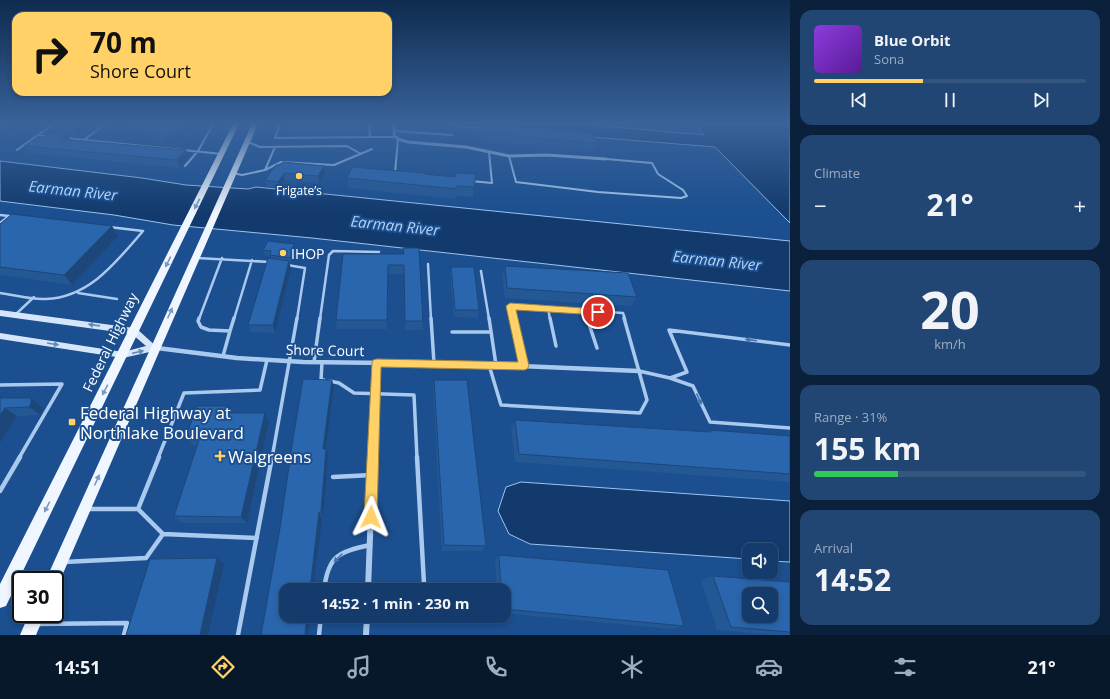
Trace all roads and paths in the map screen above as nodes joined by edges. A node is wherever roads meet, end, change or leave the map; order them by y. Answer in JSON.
{"nodes":[{"id":1,"x":196,"y":154,"type":"edge"},
{"id":2,"x":210,"y":154,"type":"edge"},
{"id":3,"x":242,"y":154,"type":"edge"},
{"id":4,"x":272,"y":154,"type":"edge"},
{"id":5,"x":361,"y":154,"type":"edge"},
{"id":6,"x":396,"y":154,"type":"edge"},
{"id":7,"x":489,"y":154,"type":"edge"},
{"id":8,"x":497,"y":154,"type":"edge"},
{"id":9,"x":221,"y":156,"type":"junction"},
{"id":10,"x":509,"y":156,"type":"junction"},
{"id":11,"x":606,"y":159,"type":"joint"},
{"id":12,"x":185,"y":166,"type":"dead end"},
{"id":13,"x":265,"y":170,"type":"junction"},
{"id":14,"x":233,"y":173,"type":"junction"},
{"id":15,"x":401,"y":174,"type":"edge"},
{"id":16,"x":465,"y":180,"type":"edge"},
{"id":17,"x":0,"y":215,"type":"edge"},
{"id":18,"x":0,"y":223,"type":"edge"},
{"id":19,"x":105,"y":227,"type":"edge"},
{"id":20,"x":379,"y":252,"type":"edge"},
{"id":21,"x":195,"y":258,"type":"junction"},
{"id":22,"x":222,"y":258,"type":"junction"},
{"id":23,"x":252,"y":260,"type":"junction"},
{"id":24,"x":275,"y":263,"type":"edge"},
{"id":25,"x":283,"y":264,"type":"edge"},
{"id":26,"x":428,"y":264,"type":"dead end"},
{"id":27,"x":481,"y":271,"type":"dead end"},
{"id":28,"x":0,"y":293,"type":"edge"},
{"id":29,"x":76,"y":293,"type":"junction"},
{"id":30,"x":34,"y":297,"type":"junction"},
{"id":31,"x":117,"y":299,"type":"dead end"},
{"id":32,"x":548,"y":308,"type":"junction"},
{"id":33,"x":585,"y":311,"type":"junction"},
{"id":34,"x":0,"y":313,"type":"edge"},
{"id":35,"x":16,"y":315,"type":"junction"},
{"id":36,"x":134,"y":331,"type":"junction"},
{"id":37,"x":230,"y":331,"type":"junction"},
{"id":38,"x":452,"y":332,"type":"dead end"},
{"id":39,"x":491,"y":332,"type":"junction"},
{"id":40,"x":0,"y":336,"type":"edge"},
{"id":41,"x":789,"y":344,"type":"edge"},
{"id":42,"x":556,"y":346,"type":"dead end"},
{"id":43,"x":154,"y":348,"type":"junction"},
{"id":44,"x":597,"y":348,"type":"dead end"},
{"id":45,"x":790,"y":348,"type":"edge"},
{"id":46,"x":123,"y":355,"type":"junction"},
{"id":47,"x":223,"y":356,"type":"junction"},
{"id":48,"x":267,"y":359,"type":"junction"},
{"id":49,"x":290,"y":361,"type":"junction"},
{"id":50,"x":314,"y":362,"type":"junction"},
{"id":51,"x":322,"y":362,"type":"junction"},
{"id":52,"x":377,"y":363,"type":"junction"},
{"id":53,"x":434,"y":363,"type":"junction"},
{"id":54,"x":489,"y":365,"type":"junction"},
{"id":55,"x":496,"y":365,"type":"junction"},
{"id":56,"x":524,"y":366,"type":"junction"},
{"id":57,"x":639,"y":371,"type":"junction"},
{"id":58,"x":670,"y":378,"type":"junction"},
{"id":59,"x":0,"y":385,"type":"edge"},
{"id":60,"x":376,"y":394,"type":"junction"},
{"id":61,"x":790,"y":428,"type":"edge"},
{"id":62,"x":372,"y":475,"type":"junction"},
{"id":63,"x":333,"y":477,"type":"dead end"},
{"id":64,"x":0,"y":492,"type":"edge"},
{"id":65,"x":84,"y":509,"type":"junction"},
{"id":66,"x":138,"y":509,"type":"junction"},
{"id":67,"x":163,"y":534,"type":"junction"},
{"id":68,"x":257,"y":538,"type":"junction"},
{"id":69,"x":370,"y":545,"type":"junction"},
{"id":70,"x":61,"y":563,"type":"junction"},
{"id":71,"x":57,"y":571,"type":"edge"},
{"id":72,"x":325,"y":583,"type":"edge"},
{"id":73,"x":368,"y":583,"type":"edge"},
{"id":74,"x":424,"y":583,"type":"edge"},
{"id":75,"x":4,"y":585,"type":"edge"},
{"id":76,"x":0,"y":600,"type":"edge"},
{"id":77,"x":320,"y":623,"type":"edge"},
{"id":78,"x":367,"y":623,"type":"edge"},
{"id":79,"x":33,"y":624,"type":"edge"},
{"id":80,"x":124,"y":635,"type":"edge"},
{"id":81,"x":238,"y":635,"type":"edge"},
{"id":82,"x":319,"y":635,"type":"edge"},
{"id":83,"x":366,"y":635,"type":"edge"}],
"edges":[{"from":1,"to":12,"type":"lane"},
{"from":2,"to":9,"type":"lane"},
{"from":3,"to":14,"type":"main road"},
{"from":4,"to":13,"type":"lane"},
{"from":5,"to":13,"type":"lane"},
{"from":6,"to":15,"type":"lane"},
{"from":7,"to":16,"type":"lane"},
{"from":8,"to":10,"type":"street"},
{"from":9,"to":14,"type":"main road"},
{"from":9,"to":36,"type":"main road","name":"Federal Highway","one_way":true},
{"from":10,"to":11,"type":"street"},
{"from":10,"to":11,"type":"lane"},
{"from":13,"to":14,"type":"lane"},
{"from":14,"to":21,"type":"main road"},
{"from":17,"to":18,"type":"lane"},
{"from":19,"to":29,"type":"lane"},
{"from":20,"to":50,"type":"lane"},
{"from":21,"to":22,"type":"lane"},
{"from":43,"to":21,"type":"main road","one_way":true},
{"from":22,"to":23,"type":"lane"},
{"from":22,"to":37,"type":"lane"},
{"from":23,"to":24,"type":"lane"},
{"from":23,"to":37,"type":"lane"},
{"from":25,"to":49,"type":"lane"},
{"from":26,"to":53,"type":"lane"},
{"from":27,"to":39,"type":"lane"},
{"from":28,"to":30,"type":"lane"},
{"from":29,"to":30,"type":"lane"},
{"from":29,"to":31,"type":"lane"},
{"from":30,"to":35,"type":"lane"},
{"from":32,"to":33,"type":"lane"},
{"from":32,"to":42,"type":"lane"},
{"from":32,"to":56,"type":"lane"},
{"from":33,"to":44,"type":"lane"},
{"from":33,"to":57,"type":"lane"},
{"from":34,"to":35,"type":"main road"},
{"from":36,"to":35,"type":"main road","one_way":true},
{"from":36,"to":43,"type":"main road"},
{"from":36,"to":46,"type":"main road","name":"Federal Highway"},
{"from":37,"to":47,"type":"lane"},
{"from":38,"to":39,"type":"lane"},
{"from":39,"to":55,"type":"lane"},
{"from":40,"to":46,"type":"main road","one_way":true},
{"from":41,"to":45,"type":"lane"},
{"from":41,"to":58,"type":"lane","one_way":true},
{"from":46,"to":43,"type":"main road","one_way":true},
{"from":43,"to":47,"type":"street","name":"Shore Court"},
{"from":65,"to":43,"type":"main road","one_way":true},
{"from":46,"to":75,"type":"main road","name":"Federal Highway","one_way":true},
{"from":47,"to":48,"type":"street","name":"Shore Court"},
{"from":48,"to":49,"type":"street","name":"Shore Court"},
{"from":48,"to":66,"type":"lane"},
{"from":49,"to":50,"type":"street","name":"Shore Court"},
{"from":49,"to":68,"type":"lane"},
{"from":50,"to":51,"type":"street","name":"Shore Court"},
{"from":51,"to":52,"type":"street","name":"Shore Court"},
{"from":51,"to":60,"type":"lane"},
{"from":52,"to":53,"type":"street","name":"Shore Court"},
{"from":52,"to":60,"type":"street"},
{"from":53,"to":54,"type":"street","name":"Shore Court"},
{"from":54,"to":55,"type":"street","name":"Shore Court"},
{"from":54,"to":57,"type":"lane"},
{"from":55,"to":56,"type":"street","name":"Shore Court"},
{"from":56,"to":57,"type":"street","name":"Shore Court"},
{"from":57,"to":58,"type":"lane"},
{"from":58,"to":61,"type":"lane","one_way":true},
{"from":59,"to":64,"type":"lane"},
{"from":60,"to":62,"type":"street"},
{"from":60,"to":74,"type":"lane"},
{"from":62,"to":63,"type":"lane"},
{"from":62,"to":69,"type":"street"},
{"from":65,"to":66,"type":"lane"},
{"from":65,"to":70,"type":"main road"},
{"from":66,"to":67,"type":"lane"},
{"from":67,"to":68,"type":"lane"},
{"from":67,"to":70,"type":"lane"},
{"from":68,"to":81,"type":"lane"},
{"from":69,"to":72,"type":"lane","one_way":true},
{"from":69,"to":73,"type":"street"},
{"from":70,"to":71,"type":"main road"},
{"from":75,"to":76,"type":"main road","name":"Federal Highway"},
{"from":77,"to":82,"type":"lane"},
{"from":78,"to":83,"type":"street"},
{"from":79,"to":80,"type":"lane"}]}
